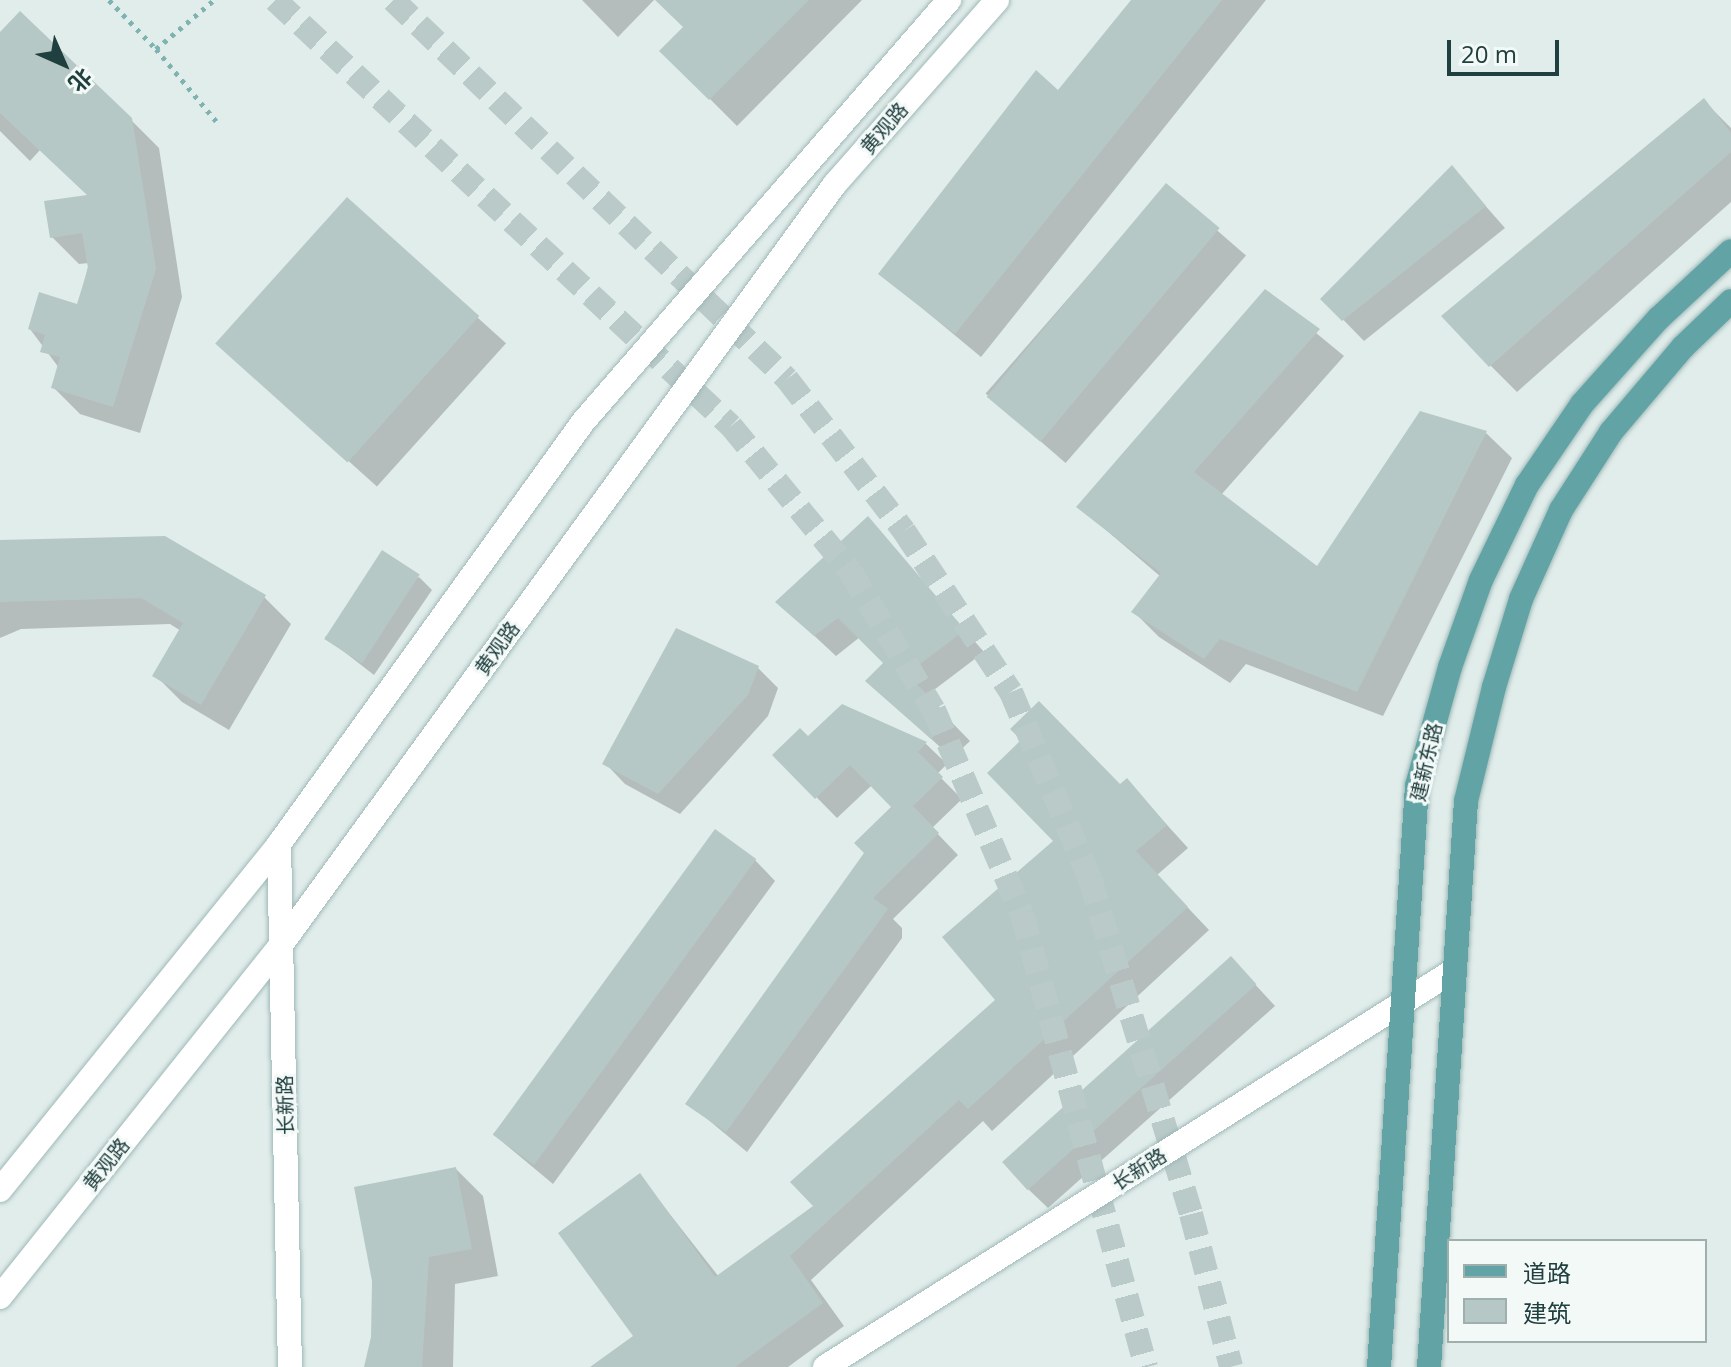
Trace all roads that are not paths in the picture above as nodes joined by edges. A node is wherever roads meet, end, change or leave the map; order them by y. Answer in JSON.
{"nodes":[{"id":1,"x":949,"y":0,"type":"edge"},
{"id":2,"x":997,"y":0,"type":"edge"},
{"id":3,"x":1731,"y":251,"type":"edge"},
{"id":4,"x":1731,"y":301,"type":"edge"},
{"id":5,"x":279,"y":844,"type":"junction"},
{"id":6,"x":281,"y":945,"type":"junction"},
{"id":7,"x":1453,"y":971,"type":"junction"},
{"id":8,"x":1401,"y":1004,"type":"junction"},
{"id":9,"x":0,"y":1190,"type":"edge"},
{"id":10,"x":0,"y":1297,"type":"edge"},
{"id":11,"x":290,"y":1367,"type":"edge"},
{"id":12,"x":825,"y":1367,"type":"edge"},
{"id":13,"x":1379,"y":1367,"type":"edge"},
{"id":14,"x":1429,"y":1367,"type":"edge"}],
"edges":[{"from":1,"to":5,"type":"main road","name":"黄观路"},
{"from":2,"to":6,"type":"main road","name":"黄观路"},
{"from":3,"to":8,"type":"main road","name":"建新东路"},
{"from":4,"to":7,"type":"main road"},
{"from":5,"to":6,"type":"main road","name":"长新路"},
{"from":5,"to":9,"type":"main road","name":"黄观路"},
{"from":6,"to":10,"type":"main road","name":"黄观路"},
{"from":6,"to":11,"type":"main road","name":"长新路"},
{"from":7,"to":8,"type":"main road","name":"长新路"},
{"from":7,"to":14,"type":"main road"},
{"from":8,"to":12,"type":"main road","name":"长新路"},
{"from":8,"to":13,"type":"main road","name":"建新东路"}]}
